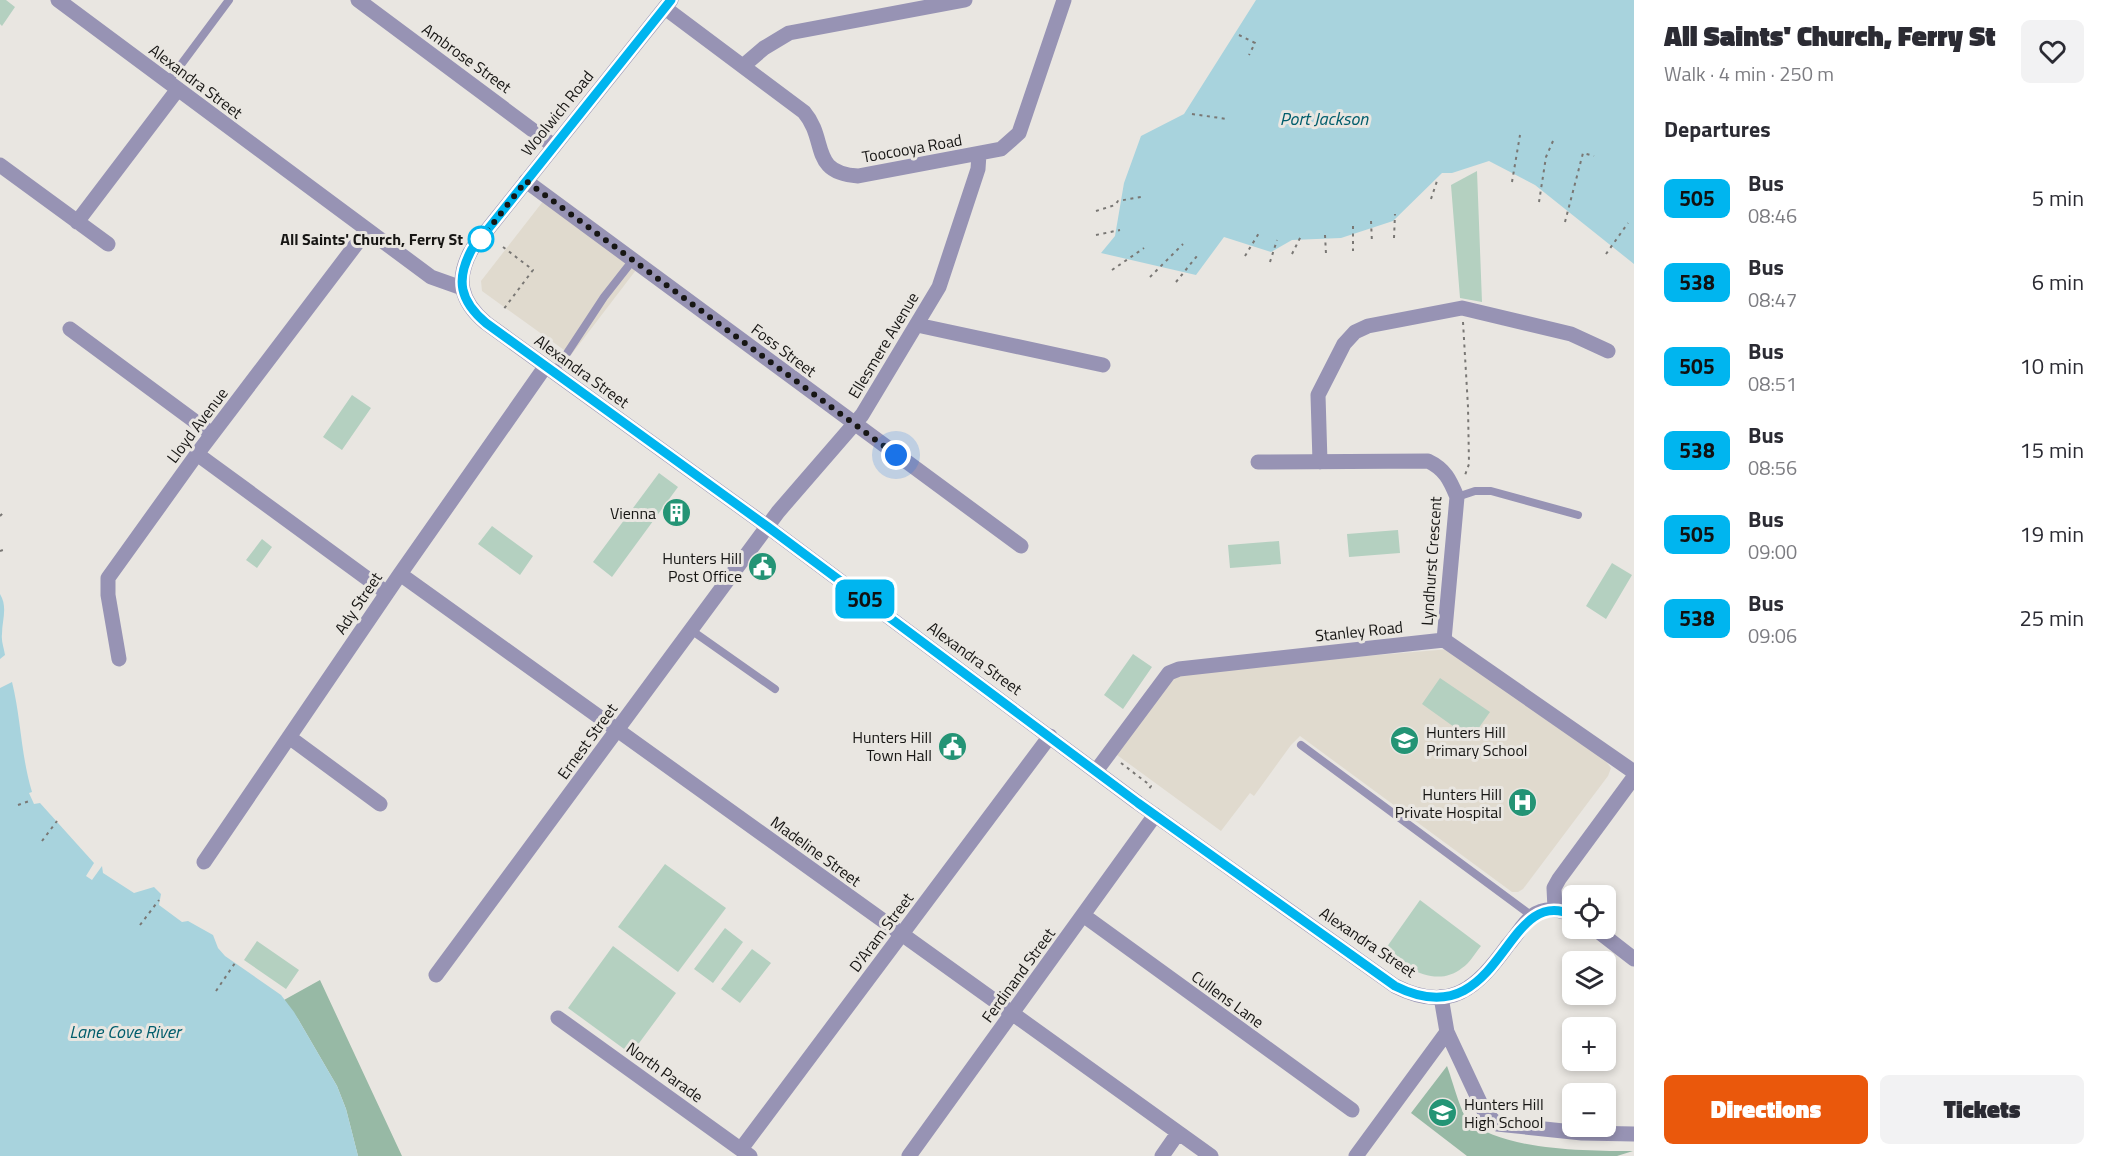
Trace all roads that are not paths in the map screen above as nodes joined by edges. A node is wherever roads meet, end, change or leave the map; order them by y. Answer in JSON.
{"nodes":[{"id":1,"x":58,"y":0,"type":"edge"},
{"id":2,"x":229,"y":0,"type":"edge"},
{"id":3,"x":358,"y":0,"type":"edge"},
{"id":4,"x":965,"y":0,"type":"edge"},
{"id":5,"x":1064,"y":0,"type":"edge"},
{"id":6,"x":668,"y":4,"type":"edge"},
{"id":7,"x":743,"y":66,"type":"junction"},
{"id":8,"x":173,"y":86,"type":"junction"},
{"id":9,"x":554,"y":146,"type":"junction"},
{"id":10,"x":979,"y":154,"type":"junction"},
{"id":11,"x":0,"y":165,"type":"edge"},
{"id":12,"x":526,"y":181,"type":"junction"},
{"id":13,"x":77,"y":222,"type":"junction"},
{"id":14,"x":367,"y":230,"type":"junction"},
{"id":15,"x":108,"y":244,"type":"dead end"},
{"id":16,"x":633,"y":260,"type":"junction"},
{"id":17,"x":462,"y":288,"type":"junction"},
{"id":18,"x":917,"y":325,"type":"junction"},
{"id":19,"x":70,"y":329,"type":"dead end"},
{"id":20,"x":1608,"y":351,"type":"dead end"},
{"id":21,"x":1103,"y":365,"type":"dead end"},
{"id":22,"x":550,"y":370,"type":"junction"},
{"id":23,"x":854,"y":424,"type":"junction"},
{"id":24,"x":212,"y":434,"type":"junction"},
{"id":25,"x":197,"y":454,"type":"junction"},
{"id":26,"x":1258,"y":462,"type":"dead end"},
{"id":27,"x":1320,"y":462,"type":"junction"},
{"id":28,"x":1457,"y":496,"type":"junction"},
{"id":29,"x":1578,"y":515,"type":"dead end"},
{"id":30,"x":768,"y":527,"type":"junction"},
{"id":31,"x":1021,"y":546,"type":"dead end"},
{"id":32,"x":400,"y":574,"type":"junction"},
{"id":33,"x":387,"y":593,"type":"junction"},
{"id":34,"x":692,"y":630,"type":"junction"},
{"id":35,"x":1444,"y":640,"type":"junction"},
{"id":36,"x":118,"y":659,"type":"dead end"},
{"id":37,"x":775,"y":688,"type":"dead end"},
{"id":38,"x":617,"y":730,"type":"junction"},
{"id":39,"x":1050,"y":736,"type":"junction"},
{"id":40,"x":289,"y":737,"type":"junction"},
{"id":41,"x":1301,"y":745,"type":"dead end"},
{"id":42,"x":1096,"y":771,"type":"junction"},
{"id":43,"x":1634,"y":772,"type":"edge"},
{"id":44,"x":1634,"y":777,"type":"edge"},
{"id":45,"x":380,"y":804,"type":"dead end"},
{"id":46,"x":1155,"y":815,"type":"junction"},
{"id":47,"x":204,"y":862,"type":"dead end"},
{"id":48,"x":1555,"y":909,"type":"junction"},
{"id":49,"x":1562,"y":911,"type":"edge"},
{"id":50,"x":1083,"y":915,"type":"junction"},
{"id":51,"x":1533,"y":916,"type":"junction"},
{"id":52,"x":902,"y":934,"type":"junction"},
{"id":53,"x":1608,"y":939,"type":"edge"},
{"id":54,"x":1634,"y":959,"type":"edge"},
{"id":55,"x":436,"y":975,"type":"dead end"},
{"id":56,"x":1441,"y":997,"type":"junction"},
{"id":57,"x":1012,"y":1013,"type":"junction"},
{"id":58,"x":558,"y":1018,"type":"dead end"},
{"id":59,"x":1447,"y":1032,"type":"junction"},
{"id":60,"x":1352,"y":1110,"type":"dead end"},
{"id":61,"x":1178,"y":1133,"type":"junction"},
{"id":62,"x":1634,"y":1134,"type":"edge"},
{"id":63,"x":746,"y":1153,"type":"edge"},
{"id":64,"x":909,"y":1156,"type":"edge"},
{"id":65,"x":1162,"y":1156,"type":"edge"},
{"id":66,"x":1211,"y":1156,"type":"edge"},
{"id":67,"x":1356,"y":1156,"type":"edge"}],
"edges":[{"from":1,"to":8,"type":"street","name":"Alexandra Street"},
{"from":2,"to":8,"type":"lane"},
{"from":3,"to":9,"type":"street","name":"Ambrose Street"},
{"from":4,"to":7,"type":"street"},
{"from":5,"to":10,"type":"street","name":"Toocooya Road"},
{"from":6,"to":7,"type":"street","name":"Toocooya Road"},
{"from":6,"to":9,"type":"street","name":"Woolwich Road"},
{"from":7,"to":10,"type":"street","name":"Toocooya Road"},
{"from":8,"to":13,"type":"street"},
{"from":8,"to":14,"type":"street","name":"Alexandra Street"},
{"from":9,"to":12,"type":"street","name":"Woolwich Road"},
{"from":10,"to":18,"type":"street","name":"Ellesmere Avenue"},
{"from":11,"to":13,"type":"street"},
{"from":12,"to":16,"type":"street","name":"Foss Street"},
{"from":12,"to":17,"type":"street","name":"Woolwich Road"},
{"from":13,"to":15,"type":"street"},
{"from":14,"to":17,"type":"street","name":"Alexandra Street"},
{"from":14,"to":24,"type":"street","name":"Lloyd Avenue"},
{"from":16,"to":22,"type":"lane"},
{"from":16,"to":23,"type":"street","name":"Foss Street"},
{"from":17,"to":22,"type":"street","name":"Alexandra Street"},
{"from":18,"to":21,"type":"street"},
{"from":18,"to":23,"type":"street","name":"Ellesmere Avenue"},
{"from":19,"to":24,"type":"street"},
{"from":20,"to":27,"type":"street"},
{"from":22,"to":30,"type":"street","name":"Alexandra Street"},
{"from":22,"to":32,"type":"street","name":"Ady Street"},
{"from":23,"to":30,"type":"street","name":"Ellesmere Avenue"},
{"from":23,"to":31,"type":"street","name":"Foss Street"},
{"from":24,"to":25,"type":"street","name":"Lloyd Avenue"},
{"from":25,"to":33,"type":"street"},
{"from":25,"to":36,"type":"street","name":"Lloyd Avenue"},
{"from":26,"to":27,"type":"street","name":"Lyndhurst Crescent"},
{"from":27,"to":28,"type":"street","name":"Lyndhurst Crescent"},
{"from":28,"to":29,"type":"lane"},
{"from":28,"to":35,"type":"street","name":"Lyndhurst Crescent"},
{"from":30,"to":34,"type":"street","name":"Ernest Street"},
{"from":30,"to":39,"type":"street","name":"Alexandra Street"},
{"from":32,"to":33,"type":"street","name":"Ady Street"},
{"from":32,"to":38,"type":"street","name":"Madeline Street"},
{"from":33,"to":40,"type":"street","name":"Ady Street"},
{"from":34,"to":37,"type":"lane"},
{"from":34,"to":38,"type":"street","name":"Ernest Street"},
{"from":35,"to":42,"type":"street","name":"Stanley Road"},
{"from":35,"to":43,"type":"street"},
{"from":38,"to":52,"type":"street","name":"Madeline Street"},
{"from":38,"to":55,"type":"street","name":"Ernest Street"},
{"from":39,"to":42,"type":"street","name":"Alexandra Street"},
{"from":39,"to":52,"type":"street","name":"D'Aram Street"},
{"from":40,"to":45,"type":"street"},
{"from":40,"to":47,"type":"street","name":"Ady Street"},
{"from":41,"to":51,"type":"lane"},
{"from":42,"to":46,"type":"street","name":"Alexandra Street"},
{"from":44,"to":48,"type":"street"},
{"from":46,"to":50,"type":"street","name":"Ferdinand Street"},
{"from":46,"to":56,"type":"street","name":"Alexandra Street"},
{"from":48,"to":49,"type":"street"},
{"from":48,"to":51,"type":"street"},
{"from":50,"to":57,"type":"street","name":"Ferdinand Street"},
{"from":50,"to":60,"type":"street","name":"Cullens Lane"},
{"from":51,"to":56,"type":"street","name":"Alexandra Street"},
{"from":52,"to":57,"type":"street","name":"Madeline Street"},
{"from":52,"to":63,"type":"street","name":"D'Aram Street"},
{"from":53,"to":54,"type":"street"},
{"from":56,"to":59,"type":"street"},
{"from":57,"to":61,"type":"street","name":"Madeline Street"},
{"from":57,"to":64,"type":"street","name":"Ferdinand Street"},
{"from":58,"to":63,"type":"street","name":"North Parade"},
{"from":59,"to":62,"type":"street"},
{"from":59,"to":67,"type":"street"},
{"from":61,"to":65,"type":"street"},
{"from":61,"to":66,"type":"street","name":"Madeline Street"}]}
